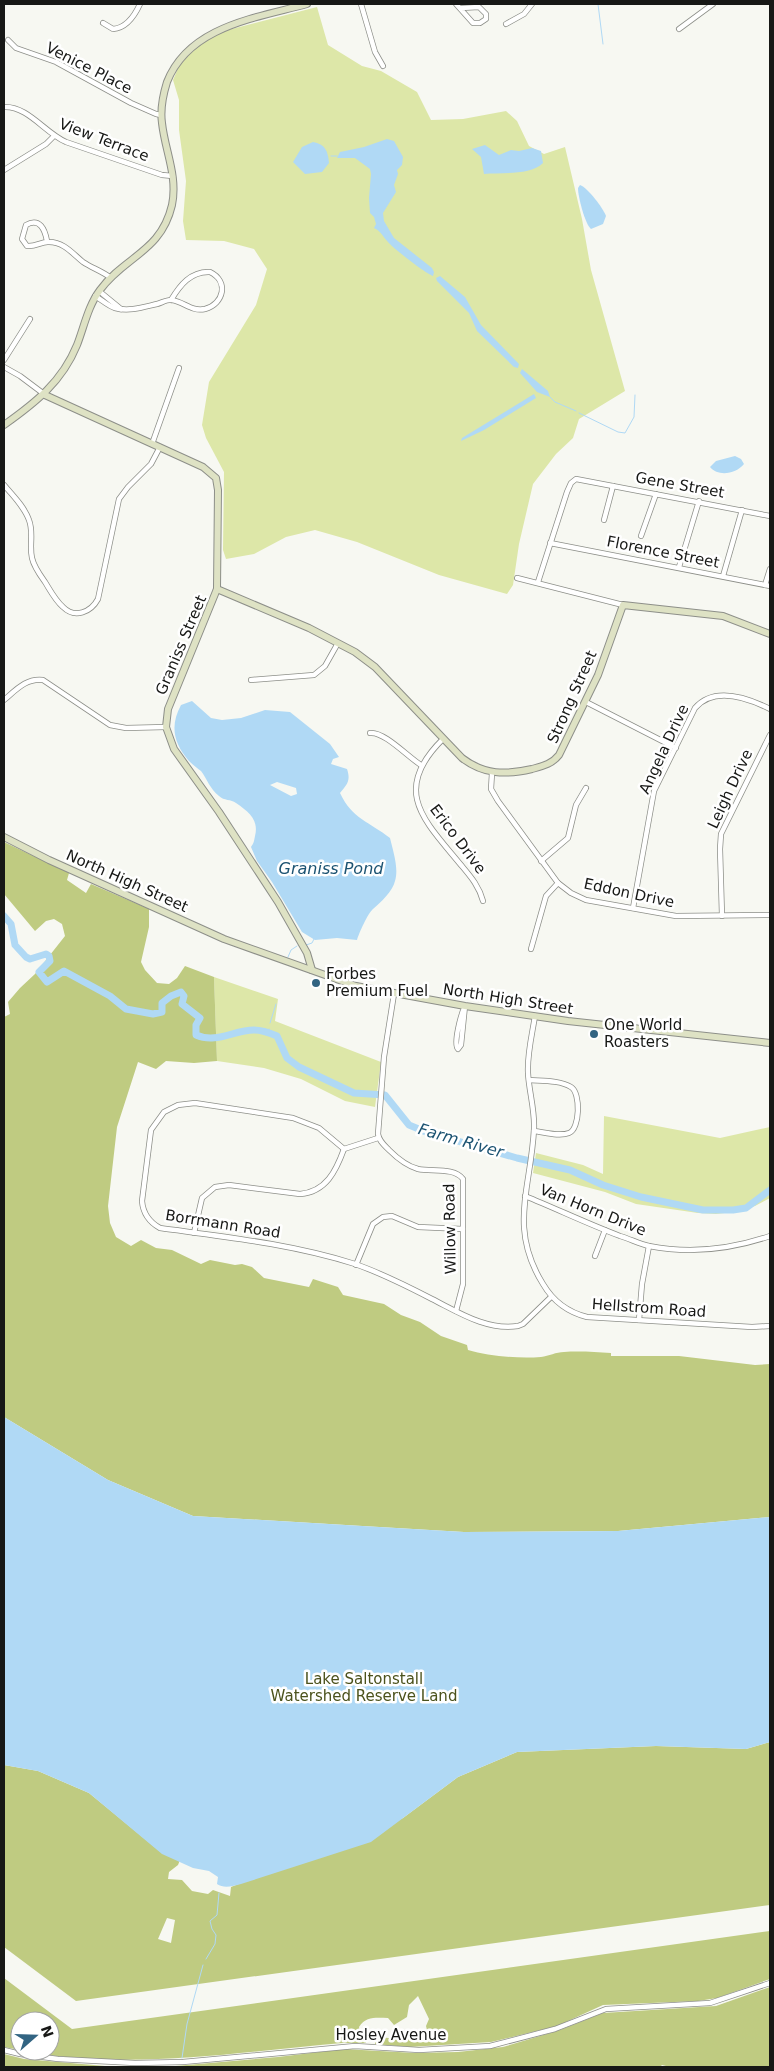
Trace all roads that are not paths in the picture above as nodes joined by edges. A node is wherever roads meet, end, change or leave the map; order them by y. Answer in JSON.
{"nodes":[{"id":1,"x":140,"y":4,"type":"edge"},
{"id":2,"x":307,"y":4,"type":"edge"},
{"id":3,"x":361,"y":4,"type":"edge"},
{"id":4,"x":456,"y":4,"type":"edge"},
{"id":5,"x":532,"y":4,"type":"edge"},
{"id":6,"x":713,"y":4,"type":"edge"},
{"id":7,"x":286,"y":7,"type":"edge"},
{"id":8,"x":461,"y":8,"type":"junction"},
{"id":9,"x":103,"y":23,"type":"dead end"},
{"id":10,"x":506,"y":24,"type":"dead end"},
{"id":11,"x":679,"y":29,"type":"dead end"},
{"id":12,"x":8,"y":40,"type":"dead end"},
{"id":13,"x":383,"y":66,"type":"dead end"},
{"id":14,"x":4,"y":107,"type":"edge"},
{"id":15,"x":161,"y":114,"type":"junction"},
{"id":16,"x":54,"y":136,"type":"junction"},
{"id":17,"x":4,"y":170,"type":"edge"},
{"id":18,"x":173,"y":176,"type":"junction"},
{"id":19,"x":47,"y":241,"type":"junction"},
{"id":20,"x":110,"y":278,"type":"junction"},
{"id":21,"x":97,"y":294,"type":"junction"},
{"id":22,"x":171,"y":300,"type":"junction"},
{"id":23,"x":30,"y":319,"type":"dead end"},
{"id":24,"x":4,"y":360,"type":"edge"},
{"id":25,"x":4,"y":366,"type":"edge"},
{"id":26,"x":179,"y":368,"type":"dead end"},
{"id":27,"x":45,"y":395,"type":"junction"},
{"id":28,"x":4,"y":425,"type":"edge"},
{"id":29,"x":152,"y":444,"type":"junction"},
{"id":30,"x":160,"y":448,"type":"junction"},
{"id":31,"x":613,"y":486,"type":"junction"},
{"id":32,"x":4,"y":487,"type":"edge"},
{"id":33,"x":656,"y":494,"type":"junction"},
{"id":34,"x":699,"y":501,"type":"junction"},
{"id":35,"x":742,"y":510,"type":"junction"},
{"id":36,"x":770,"y":516,"type":"edge"},
{"id":37,"x":604,"y":520,"type":"dead end"},
{"id":38,"x":641,"y":536,"type":"dead end"},
{"id":39,"x":550,"y":543,"type":"junction"},
{"id":40,"x":679,"y":567,"type":"junction"},
{"id":41,"x":770,"y":569,"type":"edge"},
{"id":42,"x":722,"y":576,"type":"junction"},
{"id":43,"x":517,"y":578,"type":"dead end"},
{"id":44,"x":538,"y":582,"type":"junction"},
{"id":45,"x":768,"y":585,"type":"edge"},
{"id":46,"x":217,"y":589,"type":"junction"},
{"id":47,"x":623,"y":604,"type":"junction"},
{"id":48,"x":770,"y":634,"type":"edge"},
{"id":49,"x":338,"y":643,"type":"junction"},
{"id":50,"x":251,"y":680,"type":"dead end"},
{"id":51,"x":4,"y":700,"type":"edge"},
{"id":52,"x":586,"y":702,"type":"junction"},
{"id":53,"x":770,"y":710,"type":"edge"},
{"id":54,"x":166,"y":727,"type":"junction"},
{"id":55,"x":370,"y":733,"type":"dead end"},
{"id":56,"x":770,"y":735,"type":"edge"},
{"id":57,"x":443,"y":739,"type":"junction"},
{"id":58,"x":676,"y":748,"type":"junction"},
{"id":59,"x":421,"y":765,"type":"junction"},
{"id":60,"x":492,"y":772,"type":"junction"},
{"id":61,"x":586,"y":788,"type":"dead end"},
{"id":62,"x":4,"y":837,"type":"edge"},
{"id":63,"x":542,"y":861,"type":"junction"},
{"id":64,"x":558,"y":883,"type":"junction"},
{"id":65,"x":483,"y":901,"type":"dead end"},
{"id":66,"x":633,"y":908,"type":"junction"},
{"id":67,"x":770,"y":915,"type":"edge"},
{"id":68,"x":722,"y":916,"type":"junction"},
{"id":69,"x":531,"y":949,"type":"dead end"},
{"id":70,"x":312,"y":970,"type":"junction"},
{"id":71,"x":394,"y":994,"type":"junction"},
{"id":72,"x":464,"y":1006,"type":"junction"},
{"id":73,"x":535,"y":1016,"type":"junction"},
{"id":74,"x":770,"y":1043,"type":"edge"},
{"id":75,"x":529,"y":1080,"type":"junction"},
{"id":76,"x":534,"y":1131,"type":"junction"},
{"id":77,"x":378,"y":1138,"type":"junction"},
{"id":78,"x":344,"y":1148,"type":"junction"},
{"id":79,"x":525,"y":1196,"type":"junction"},
{"id":80,"x":464,"y":1229,"type":"junction"},
{"id":81,"x":605,"y":1230,"type":"junction"},
{"id":82,"x":194,"y":1233,"type":"junction"},
{"id":83,"x":770,"y":1236,"type":"edge"},
{"id":84,"x":649,"y":1246,"type":"junction"},
{"id":85,"x":595,"y":1256,"type":"dead end"},
{"id":86,"x":356,"y":1265,"type":"junction"},
{"id":87,"x":551,"y":1297,"type":"junction"},
{"id":88,"x":456,"y":1311,"type":"junction"},
{"id":89,"x":639,"y":1320,"type":"junction"},
{"id":90,"x":770,"y":1326,"type":"edge"},
{"id":91,"x":770,"y":1983,"type":"edge"},
{"id":92,"x":4,"y":2050,"type":"edge"}],
"edges":[{"from":1,"to":9,"type":"street"},
{"from":2,"to":7,"type":"street"},
{"from":3,"to":13,"type":"street"},
{"from":4,"to":8,"type":"street"},
{"from":5,"to":10,"type":"street"},
{"from":6,"to":11,"type":"street"},
{"from":7,"to":15,"type":"street"},
{"from":8,"to":8,"type":"street"},
{"from":12,"to":15,"type":"street","name":"Venice Place"},
{"from":14,"to":16,"type":"street","name":"View Terrace"},
{"from":15,"to":18,"type":"street"},
{"from":16,"to":17,"type":"street"},
{"from":16,"to":18,"type":"street","name":"View Terrace"},
{"from":18,"to":20,"type":"street"},
{"from":19,"to":19,"type":"street"},
{"from":19,"to":20,"type":"street"},
{"from":20,"to":21,"type":"street"},
{"from":21,"to":22,"type":"street"},
{"from":21,"to":27,"type":"street"},
{"from":22,"to":22,"type":"street"},
{"from":23,"to":24,"type":"street"},
{"from":25,"to":27,"type":"street"},
{"from":26,"to":29,"type":"street"},
{"from":27,"to":28,"type":"street"},
{"from":27,"to":29,"type":"street","name":"Graniss Street"},
{"from":29,"to":30,"type":"street","name":"Graniss Street"},
{"from":30,"to":32,"type":"street"},
{"from":30,"to":46,"type":"street","name":"Graniss Street"},
{"from":31,"to":33,"type":"street","name":"Gene Street"},
{"from":31,"to":37,"type":"street"},
{"from":31,"to":39,"type":"street","name":"Gene Street"},
{"from":33,"to":34,"type":"street","name":"Gene Street"},
{"from":33,"to":38,"type":"street"},
{"from":34,"to":35,"type":"street","name":"Gene Street"},
{"from":34,"to":40,"type":"street"},
{"from":35,"to":36,"type":"street","name":"Gene Street"},
{"from":35,"to":42,"type":"street"},
{"from":39,"to":40,"type":"street","name":"Florence Street"},
{"from":39,"to":44,"type":"street"},
{"from":40,"to":42,"type":"street","name":"Florence Street"},
{"from":41,"to":45,"type":"street"},
{"from":42,"to":45,"type":"street","name":"Florence Street"},
{"from":43,"to":44,"type":"street"},
{"from":44,"to":47,"type":"street"},
{"from":46,"to":49,"type":"street","name":"Strong Street"},
{"from":46,"to":54,"type":"street","name":"Graniss Street"},
{"from":47,"to":48,"type":"street"},
{"from":47,"to":52,"type":"street","name":"Strong Street"},
{"from":49,"to":50,"type":"street"},
{"from":49,"to":57,"type":"street","name":"Strong Street"},
{"from":51,"to":54,"type":"street"},
{"from":52,"to":58,"type":"street"},
{"from":52,"to":60,"type":"street","name":"Strong Street"},
{"from":53,"to":58,"type":"street","name":"Angela Drive"},
{"from":54,"to":70,"type":"street"},
{"from":55,"to":59,"type":"street"},
{"from":56,"to":68,"type":"street","name":"Leigh Drive"},
{"from":57,"to":59,"type":"street","name":"Erico Drive"},
{"from":57,"to":60,"type":"street","name":"Strong Street"},
{"from":58,"to":66,"type":"street","name":"Angela Drive"},
{"from":59,"to":65,"type":"street","name":"Erico Drive"},
{"from":60,"to":63,"type":"street","name":"Eddon Drive"},
{"from":61,"to":63,"type":"street"},
{"from":62,"to":70,"type":"street","name":"North High Street"},
{"from":63,"to":64,"type":"street","name":"Eddon Drive"},
{"from":64,"to":66,"type":"street","name":"Eddon Drive"},
{"from":64,"to":69,"type":"street"},
{"from":66,"to":68,"type":"street","name":"Eddon Drive"},
{"from":67,"to":68,"type":"street","name":"Eddon Drive"},
{"from":70,"to":71,"type":"street","name":"North High Street"},
{"from":71,"to":72,"type":"street","name":"North High Street"},
{"from":71,"to":77,"type":"street"},
{"from":72,"to":72,"type":"street"},
{"from":72,"to":73,"type":"street","name":"North High Street"},
{"from":73,"to":74,"type":"street","name":"North High Street"},
{"from":73,"to":75,"type":"street","name":"Hellstrom Road"},
{"from":75,"to":76,"type":"street","name":"Hellstrom Road"},
{"from":75,"to":76,"type":"street"},
{"from":76,"to":79,"type":"street","name":"Hellstrom Road"},
{"from":77,"to":78,"type":"street"},
{"from":77,"to":80,"type":"street","name":"Willow Road"},
{"from":78,"to":82,"type":"street"},
{"from":78,"to":82,"type":"street","name":"Borrmann Road"},
{"from":79,"to":81,"type":"street","name":"Van Horn Drive"},
{"from":79,"to":87,"type":"street","name":"Hellstrom Road"},
{"from":80,"to":86,"type":"street"},
{"from":80,"to":88,"type":"street","name":"Willow Road"},
{"from":81,"to":84,"type":"street","name":"Van Horn Drive"},
{"from":81,"to":85,"type":"street"},
{"from":82,"to":86,"type":"street","name":"Borrmann Road"},
{"from":83,"to":84,"type":"street","name":"Van Horn Drive"},
{"from":84,"to":89,"type":"street"},
{"from":86,"to":88,"type":"street","name":"Borrmann Road"},
{"from":87,"to":88,"type":"street","name":"Borrmann Road"},
{"from":87,"to":89,"type":"street","name":"Hellstrom Road"},
{"from":89,"to":90,"type":"street","name":"Hellstrom Road"},
{"from":91,"to":92,"type":"street","name":"Hosley Avenue"}]}
